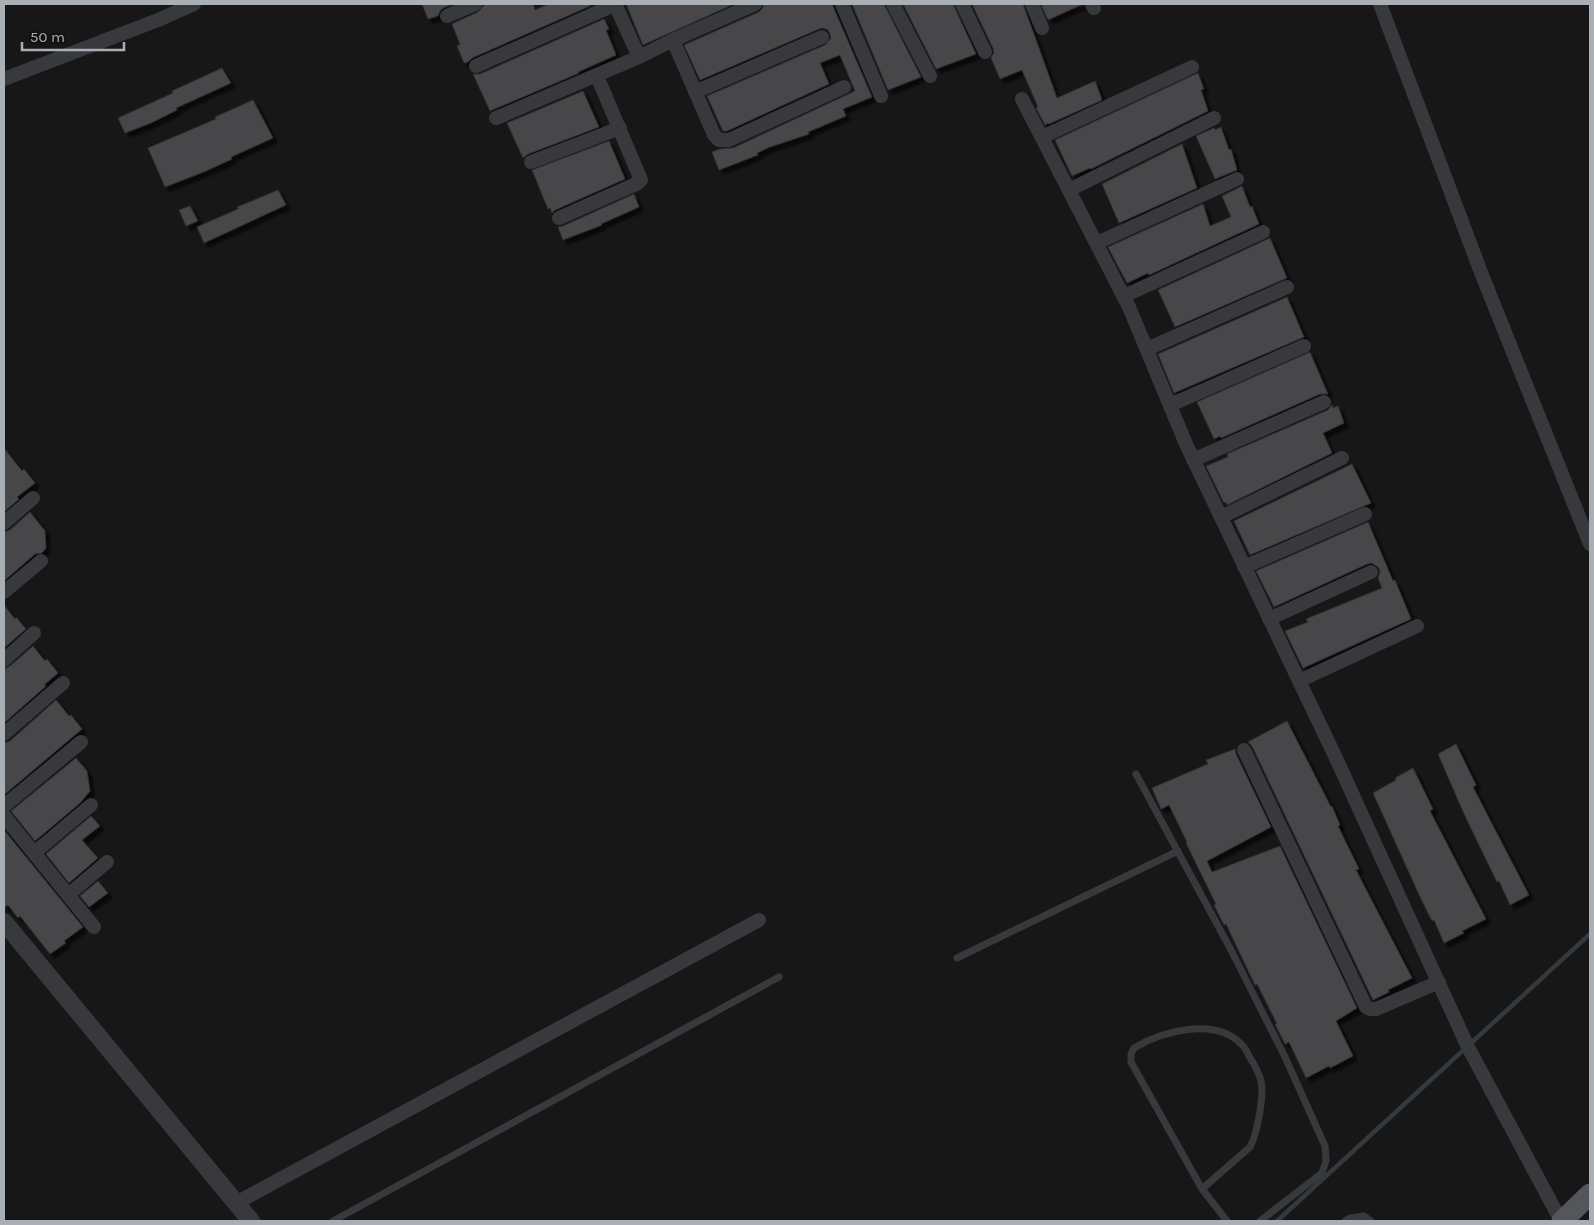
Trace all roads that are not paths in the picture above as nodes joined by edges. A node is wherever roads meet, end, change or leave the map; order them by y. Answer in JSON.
{"nodes":[{"id":1,"x":194,"y":4,"type":"edge"},
{"id":2,"x":475,"y":4,"type":"edge"},
{"id":3,"x":615,"y":4,"type":"edge"},
{"id":4,"x":755,"y":4,"type":"edge"},
{"id":5,"x":842,"y":4,"type":"edge"},
{"id":6,"x":893,"y":4,"type":"edge"},
{"id":7,"x":962,"y":4,"type":"edge"},
{"id":8,"x":1032,"y":4,"type":"edge"},
{"id":9,"x":1380,"y":4,"type":"edge"},
{"id":10,"x":447,"y":16,"type":"dead end"},
{"id":11,"x":1042,"y":28,"type":"dead end"},
{"id":12,"x":822,"y":37,"type":"dead end"},
{"id":13,"x":673,"y":40,"type":"junction"},
{"id":14,"x":985,"y":52,"type":"dead end"},
{"id":15,"x":639,"y":57,"type":"junction"},
{"id":16,"x":476,"y":66,"type":"dead end"},
{"id":17,"x":1192,"y":67,"type":"dead end"},
{"id":18,"x":597,"y":76,"type":"junction"},
{"id":19,"x":930,"y":76,"type":"dead end"},
{"id":20,"x":4,"y":79,"type":"edge"},
{"id":21,"x":844,"y":87,"type":"dead end"},
{"id":22,"x":695,"y":92,"type":"junction"},
{"id":23,"x":880,"y":96,"type":"dead end"},
{"id":24,"x":1022,"y":99,"type":"dead end"},
{"id":25,"x":496,"y":118,"type":"dead end"},
{"id":26,"x":1214,"y":118,"type":"dead end"},
{"id":27,"x":620,"y":128,"type":"junction"},
{"id":28,"x":1042,"y":137,"type":"junction"},
{"id":29,"x":531,"y":162,"type":"dead end"},
{"id":30,"x":1237,"y":178,"type":"dead end"},
{"id":31,"x":1069,"y":190,"type":"junction"},
{"id":32,"x":560,"y":218,"type":"dead end"},
{"id":33,"x":1263,"y":232,"type":"dead end"},
{"id":34,"x":1097,"y":243,"type":"junction"},
{"id":35,"x":1288,"y":287,"type":"dead end"},
{"id":36,"x":1124,"y":296,"type":"junction"},
{"id":37,"x":1304,"y":346,"type":"dead end"},
{"id":38,"x":1147,"y":349,"type":"junction"},
{"id":39,"x":1324,"y":402,"type":"dead end"},
{"id":40,"x":1170,"y":405,"type":"junction"},
{"id":41,"x":1342,"y":458,"type":"dead end"},
{"id":42,"x":1193,"y":460,"type":"junction"},
{"id":43,"x":33,"y":498,"type":"dead end"},
{"id":44,"x":1365,"y":514,"type":"dead end"},
{"id":45,"x":1221,"y":517,"type":"junction"},
{"id":46,"x":4,"y":523,"type":"edge"},
{"id":47,"x":1590,"y":544,"type":"edge"},
{"id":48,"x":41,"y":561,"type":"dead end"},
{"id":49,"x":1244,"y":567,"type":"junction"},
{"id":50,"x":1371,"y":572,"type":"dead end"},
{"id":51,"x":4,"y":592,"type":"edge"},
{"id":52,"x":1269,"y":619,"type":"junction"},
{"id":53,"x":1416,"y":626,"type":"dead end"},
{"id":54,"x":34,"y":633,"type":"dead end"},
{"id":55,"x":4,"y":660,"type":"edge"},
{"id":56,"x":1300,"y":681,"type":"junction"},
{"id":57,"x":63,"y":683,"type":"dead end"},
{"id":58,"x":4,"y":734,"type":"edge"},
{"id":59,"x":81,"y":742,"type":"dead end"},
{"id":60,"x":1244,"y":750,"type":"dead end"},
{"id":61,"x":1136,"y":774,"type":"dead end"},
{"id":62,"x":91,"y":805,"type":"dead end"},
{"id":63,"x":4,"y":806,"type":"edge"},
{"id":64,"x":4,"y":816,"type":"edge"},
{"id":65,"x":1178,"y":851,"type":"junction"},
{"id":66,"x":34,"y":853,"type":"junction"},
{"id":67,"x":107,"y":862,"type":"dead end"},
{"id":68,"x":68,"y":895,"type":"junction"},
{"id":69,"x":759,"y":920,"type":"dead end"},
{"id":70,"x":4,"y":922,"type":"edge"},
{"id":71,"x":94,"y":927,"type":"dead end"},
{"id":72,"x":957,"y":958,"type":"dead end"},
{"id":73,"x":779,"y":977,"type":"dead end"},
{"id":74,"x":1439,"y":982,"type":"junction"},
{"id":75,"x":1202,"y":1189,"type":"junction"},
{"id":76,"x":1590,"y":1194,"type":"edge"},
{"id":77,"x":236,"y":1203,"type":"junction"},
{"id":78,"x":251,"y":1221,"type":"edge"},
{"id":79,"x":333,"y":1221,"type":"edge"},
{"id":80,"x":1227,"y":1221,"type":"edge"},
{"id":81,"x":1260,"y":1221,"type":"edge"},
{"id":82,"x":1345,"y":1221,"type":"edge"},
{"id":83,"x":1370,"y":1221,"type":"edge"},
{"id":84,"x":1562,"y":1221,"type":"edge"}],
"edges":[{"from":1,"to":20,"type":"street"},
{"from":2,"to":10,"type":"street"},
{"from":3,"to":15,"type":"street"},
{"from":3,"to":16,"type":"street"},
{"from":4,"to":13,"type":"street"},
{"from":5,"to":23,"type":"street"},
{"from":6,"to":19,"type":"street"},
{"from":7,"to":14,"type":"street"},
{"from":8,"to":11,"type":"street"},
{"from":9,"to":47,"type":"street"},
{"from":12,"to":22,"type":"street"},
{"from":13,"to":15,"type":"street"},
{"from":13,"to":22,"type":"street"},
{"from":15,"to":18,"type":"street"},
{"from":17,"to":28,"type":"street"},
{"from":18,"to":25,"type":"street"},
{"from":18,"to":27,"type":"street"},
{"from":21,"to":22,"type":"street"},
{"from":24,"to":28,"type":"street"},
{"from":26,"to":31,"type":"street"},
{"from":27,"to":29,"type":"street"},
{"from":27,"to":32,"type":"street"},
{"from":28,"to":31,"type":"street"},
{"from":30,"to":34,"type":"street"},
{"from":31,"to":34,"type":"street"},
{"from":33,"to":36,"type":"street"},
{"from":34,"to":36,"type":"street"},
{"from":35,"to":38,"type":"street"},
{"from":36,"to":38,"type":"street"},
{"from":37,"to":40,"type":"street"},
{"from":38,"to":40,"type":"street"},
{"from":39,"to":42,"type":"street"},
{"from":40,"to":42,"type":"street"},
{"from":41,"to":45,"type":"street"},
{"from":42,"to":45,"type":"street"},
{"from":43,"to":46,"type":"street"},
{"from":44,"to":49,"type":"street"},
{"from":45,"to":49,"type":"street"},
{"from":48,"to":51,"type":"street"},
{"from":49,"to":52,"type":"street"},
{"from":50,"to":52,"type":"street"},
{"from":52,"to":56,"type":"street"},
{"from":53,"to":56,"type":"street"},
{"from":54,"to":55,"type":"street"},
{"from":56,"to":74,"type":"street"},
{"from":57,"to":58,"type":"street"},
{"from":59,"to":63,"type":"street"},
{"from":60,"to":74,"type":"street"},
{"from":61,"to":65,"type":"lane"},
{"from":62,"to":66,"type":"street"},
{"from":64,"to":66,"type":"street"},
{"from":65,"to":72,"type":"lane"},
{"from":65,"to":81,"type":"lane"},
{"from":66,"to":68,"type":"street"},
{"from":67,"to":68,"type":"street"},
{"from":68,"to":71,"type":"street"},
{"from":69,"to":77,"type":"street"},
{"from":70,"to":77,"type":"street"},
{"from":73,"to":79,"type":"lane"},
{"from":74,"to":84,"type":"street"},
{"from":75,"to":75,"type":"lane"},
{"from":75,"to":80,"type":"lane"},
{"from":76,"to":84,"type":"main road"},
{"from":77,"to":78,"type":"street"},
{"from":82,"to":83,"type":"lane"}]}
